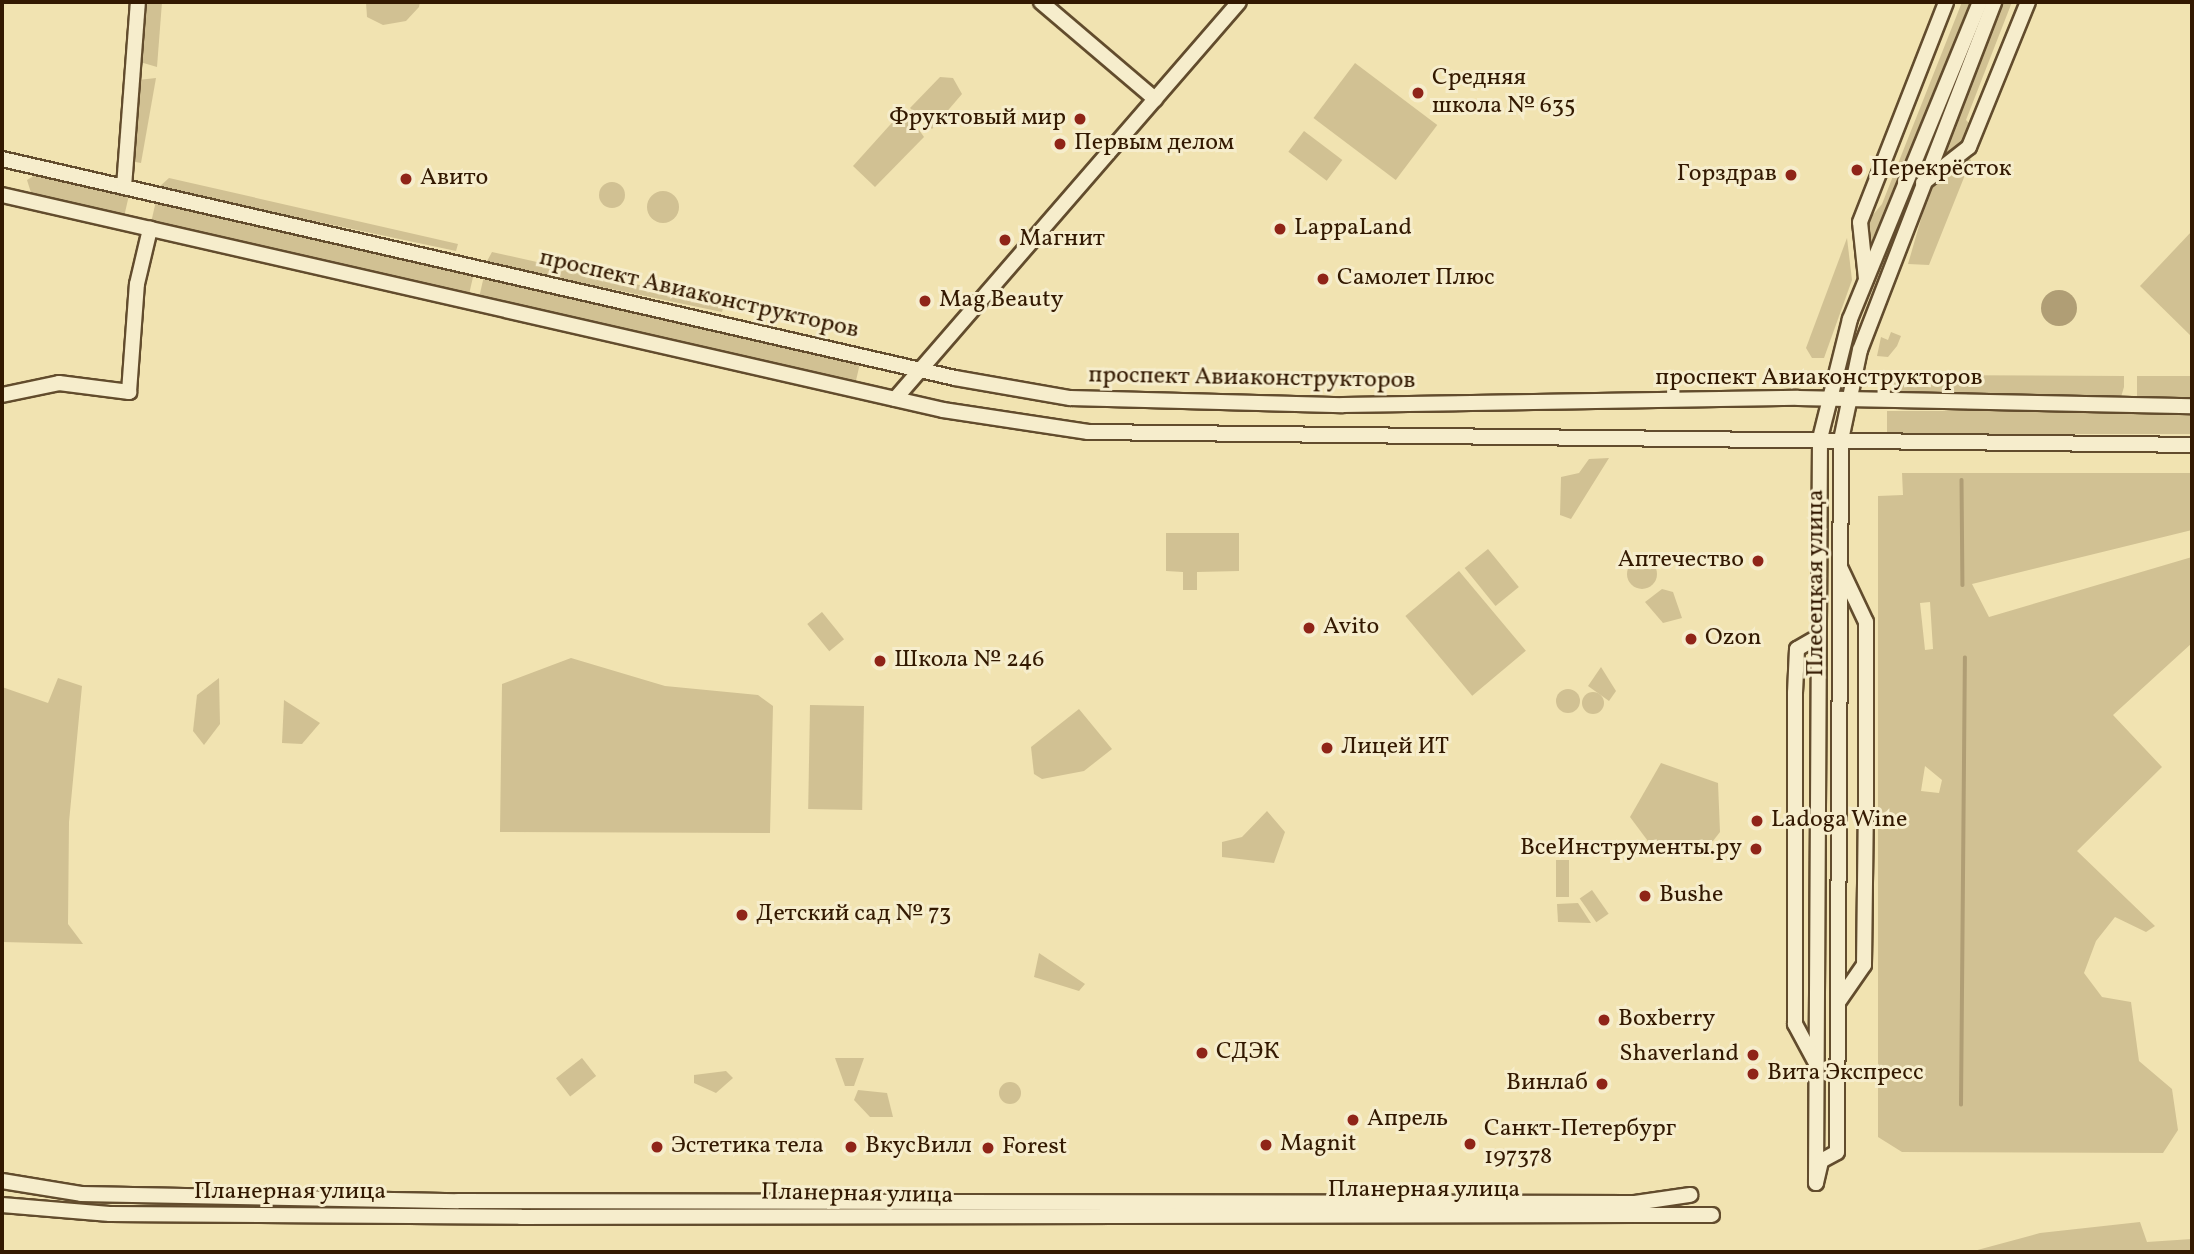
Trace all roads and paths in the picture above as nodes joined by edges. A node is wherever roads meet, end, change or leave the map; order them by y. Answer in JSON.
{"nodes":[{"id":1,"x":138,"y":2,"type":"edge"},
{"id":2,"x":1041,"y":2,"type":"edge"},
{"id":3,"x":1239,"y":2,"type":"edge"},
{"id":4,"x":1946,"y":2,"type":"edge"},
{"id":5,"x":1980,"y":2,"type":"edge"},
{"id":6,"x":1994,"y":2,"type":"edge"},
{"id":7,"x":2028,"y":2,"type":"edge"},
{"id":8,"x":1154,"y":99,"type":"junction"},
{"id":9,"x":2,"y":159,"type":"edge"},
{"id":10,"x":1922,"y":184,"type":"junction"},
{"id":11,"x":124,"y":187,"type":"junction"},
{"id":12,"x":2,"y":195,"type":"edge"},
{"id":13,"x":150,"y":229,"type":"junction"},
{"id":14,"x":1866,"y":279,"type":"junction"},
{"id":15,"x":921,"y":369,"type":"junction"},
{"id":16,"x":2,"y":395,"type":"edge"},
{"id":17,"x":1850,"y":398,"type":"junction"},
{"id":18,"x":895,"y":399,"type":"junction"},
{"id":19,"x":1826,"y":399,"type":"junction"},
{"id":20,"x":2192,"y":406,"type":"edge"},
{"id":21,"x":1820,"y":438,"type":"junction"},
{"id":22,"x":1841,"y":439,"type":"junction"},
{"id":23,"x":2192,"y":445,"type":"edge"},
{"id":24,"x":1840,"y":568,"type":"junction"},
{"id":25,"x":1818,"y":636,"type":"junction"},
{"id":26,"x":1838,"y":1002,"type":"junction"},
{"id":27,"x":1817,"y":1065,"type":"junction"},
{"id":28,"x":2,"y":1181,"type":"edge"},
{"id":29,"x":1690,"y":1195,"type":"dead end"},
{"id":30,"x":2,"y":1205,"type":"edge"},
{"id":31,"x":1712,"y":1215,"type":"dead end"}],
"edges":[{"from":1,"to":11,"type":"street"},
{"from":2,"to":8,"type":"street"},
{"from":3,"to":8,"type":"street"},
{"from":4,"to":14,"type":"street"},
{"from":5,"to":14,"type":"street","name":"Плесецкая улица"},
{"from":6,"to":10,"type":"street","name":"Плесецкая улица"},
{"from":7,"to":10,"type":"street"},
{"from":8,"to":15,"type":"street"},
{"from":9,"to":11,"type":"street","name":"проспект Авиаконструкторов"},
{"from":10,"to":17,"type":"street","name":"Плесецкая улица"},
{"from":11,"to":15,"type":"street","name":"проспект Авиаконструкторов"},
{"from":12,"to":13,"type":"street"},
{"from":13,"to":16,"type":"street"},
{"from":13,"to":18,"type":"street"},
{"from":14,"to":19,"type":"street","name":"Плесецкая улица"},
{"from":15,"to":18,"type":"street"},
{"from":15,"to":19,"type":"street","name":"проспект Авиаконструкторов"},
{"from":17,"to":19,"type":"street","name":"проспект Авиаконструкторов"},
{"from":17,"to":20,"type":"street","name":"проспект Авиаконструкторов"},
{"from":17,"to":22,"type":"street","name":"Плесецкая улица"},
{"from":18,"to":21,"type":"street"},
{"from":19,"to":21,"type":"street","name":"Плесецкая улица"},
{"from":21,"to":22,"type":"street"},
{"from":21,"to":25,"type":"street","name":"Плесецкая улица"},
{"from":22,"to":23,"type":"street"},
{"from":22,"to":24,"type":"street","name":"Плесецкая улица"},
{"from":24,"to":26,"type":"street","name":"Плесецкая улица"},
{"from":24,"to":26,"type":"street"},
{"from":25,"to":27,"type":"street","name":"Плесецкая улица"},
{"from":25,"to":27,"type":"street"},
{"from":26,"to":27,"type":"street","name":"Плесецкая улица"},
{"from":28,"to":29,"type":"street","name":"Планерная улица"},
{"from":30,"to":31,"type":"street","name":"Планерная улица"}]}
